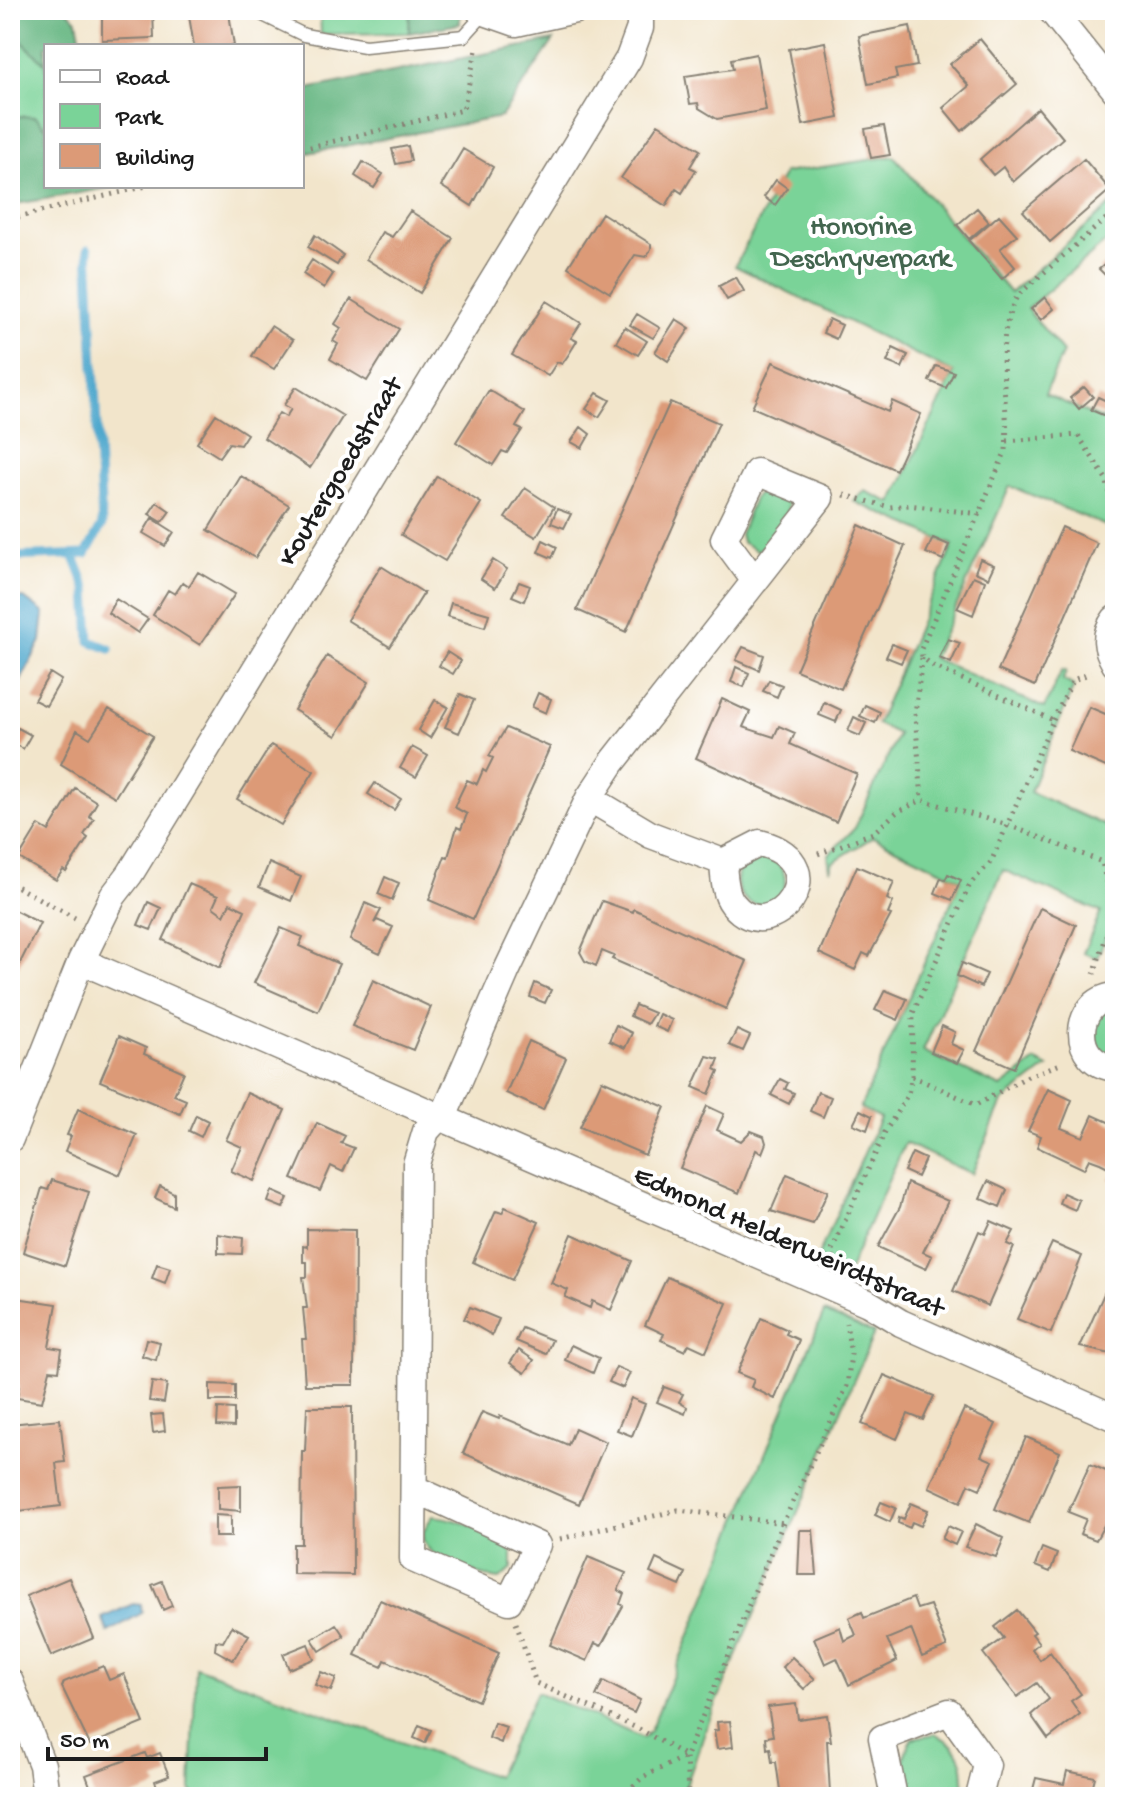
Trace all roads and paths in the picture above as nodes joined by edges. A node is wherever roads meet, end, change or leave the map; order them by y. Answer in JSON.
{"nodes":[{"id":1,"x":253,"y":10,"type":"edge"},
{"id":2,"x":575,"y":10,"type":"edge"},
{"id":3,"x":640,"y":10,"type":"edge"},
{"id":4,"x":1051,"y":10,"type":"edge"},
{"id":5,"x":482,"y":12,"type":"edge"},
{"id":6,"x":1115,"y":90,"type":"edge"},
{"id":7,"x":304,"y":149,"type":"edge"},
{"id":8,"x":139,"y":188,"type":"edge"},
{"id":9,"x":1115,"y":211,"type":"edge"},
{"id":10,"x":10,"y":219,"type":"edge"},
{"id":11,"x":1007,"y":441,"type":"junction"},
{"id":12,"x":820,"y":498,"type":"junction"},
{"id":13,"x":1115,"y":513,"type":"edge"},
{"id":14,"x":980,"y":514,"type":"junction"},
{"id":15,"x":755,"y":581,"type":"junction"},
{"id":16,"x":1115,"y":619,"type":"edge"},
{"id":17,"x":922,"y":657,"type":"junction"},
{"id":18,"x":1115,"y":664,"type":"edge"},
{"id":19,"x":1053,"y":720,"type":"junction"},
{"id":20,"x":589,"y":798,"type":"junction"},
{"id":21,"x":922,"y":800,"type":"junction"},
{"id":22,"x":1008,"y":825,"type":"junction"},
{"id":23,"x":723,"y":862,"type":"junction"},
{"id":24,"x":793,"y":862,"type":"junction"},
{"id":25,"x":10,"y":883,"type":"edge"},
{"id":26,"x":97,"y":930,"type":"junction"},
{"id":27,"x":81,"y":961,"type":"junction"},
{"id":28,"x":1105,"y":1000,"type":"edge"},
{"id":29,"x":1089,"y":1056,"type":"junction"},
{"id":30,"x":1115,"y":1068,"type":"edge"},
{"id":31,"x":912,"y":1076,"type":"junction"},
{"id":32,"x":438,"y":1119,"type":"junction"},
{"id":33,"x":10,"y":1139,"type":"edge"},
{"id":34,"x":839,"y":1291,"type":"junction"},
{"id":35,"x":1115,"y":1418,"type":"edge"},
{"id":36,"x":415,"y":1489,"type":"junction"},
{"id":37,"x":783,"y":1523,"type":"junction"},
{"id":38,"x":537,"y":1545,"type":"junction"},
{"id":39,"x":509,"y":1601,"type":"junction"},
{"id":40,"x":10,"y":1682,"type":"edge"},
{"id":41,"x":686,"y":1756,"type":"junction"},
{"id":42,"x":46,"y":1797,"type":"edge"},
{"id":43,"x":621,"y":1797,"type":"edge"},
{"id":44,"x":688,"y":1797,"type":"edge"},
{"id":45,"x":894,"y":1797,"type":"edge"},
{"id":46,"x":979,"y":1797,"type":"edge"}],
"edges":[{"from":1,"to":5,"type":"lane"},
{"from":2,"to":5,"type":"street"},
{"from":3,"to":26,"type":"street","name":"Koutergoedstraat"},
{"from":4,"to":6,"type":"street"},
{"from":5,"to":7,"type":"path"},
{"from":8,"to":10,"type":"path"},
{"from":9,"to":11,"type":"path"},
{"from":11,"to":13,"type":"path"},
{"from":11,"to":14,"type":"path"},
{"from":12,"to":14,"type":"path"},
{"from":12,"to":15,"type":"street"},
{"from":12,"to":15,"type":"street"},
{"from":14,"to":17,"type":"path"},
{"from":15,"to":20,"type":"street"},
{"from":16,"to":18,"type":"street"},
{"from":17,"to":19,"type":"path"},
{"from":17,"to":21,"type":"path"},
{"from":18,"to":19,"type":"path"},
{"from":19,"to":22,"type":"path"},
{"from":20,"to":23,"type":"street"},
{"from":20,"to":32,"type":"street"},
{"from":21,"to":22,"type":"path"},
{"from":21,"to":24,"type":"path"},
{"from":22,"to":28,"type":"path"},
{"from":22,"to":31,"type":"path"},
{"from":23,"to":24,"type":"street"},
{"from":23,"to":24,"type":"street"},
{"from":25,"to":26,"type":"path"},
{"from":26,"to":27,"type":"street","name":"Koutergoedstraat"},
{"from":27,"to":32,"type":"street","name":"Edmond Helderweirdtstraat"},
{"from":27,"to":33,"type":"street","name":"Koutergoedstraat"},
{"from":28,"to":29,"type":"street"},
{"from":29,"to":30,"type":"street"},
{"from":29,"to":31,"type":"path"},
{"from":31,"to":34,"type":"path"},
{"from":32,"to":34,"type":"street","name":"Edmond Helderweirdtstraat"},
{"from":32,"to":36,"type":"street"},
{"from":34,"to":35,"type":"street","name":"Edmond Helderweirdtstraat"},
{"from":34,"to":37,"type":"path"},
{"from":36,"to":38,"type":"street"},
{"from":36,"to":39,"type":"street"},
{"from":37,"to":38,"type":"path"},
{"from":37,"to":41,"type":"path"},
{"from":38,"to":39,"type":"street"},
{"from":39,"to":41,"type":"path"},
{"from":40,"to":42,"type":"street"},
{"from":41,"to":43,"type":"path"},
{"from":41,"to":44,"type":"path"},
{"from":45,"to":46,"type":"street"}]}
